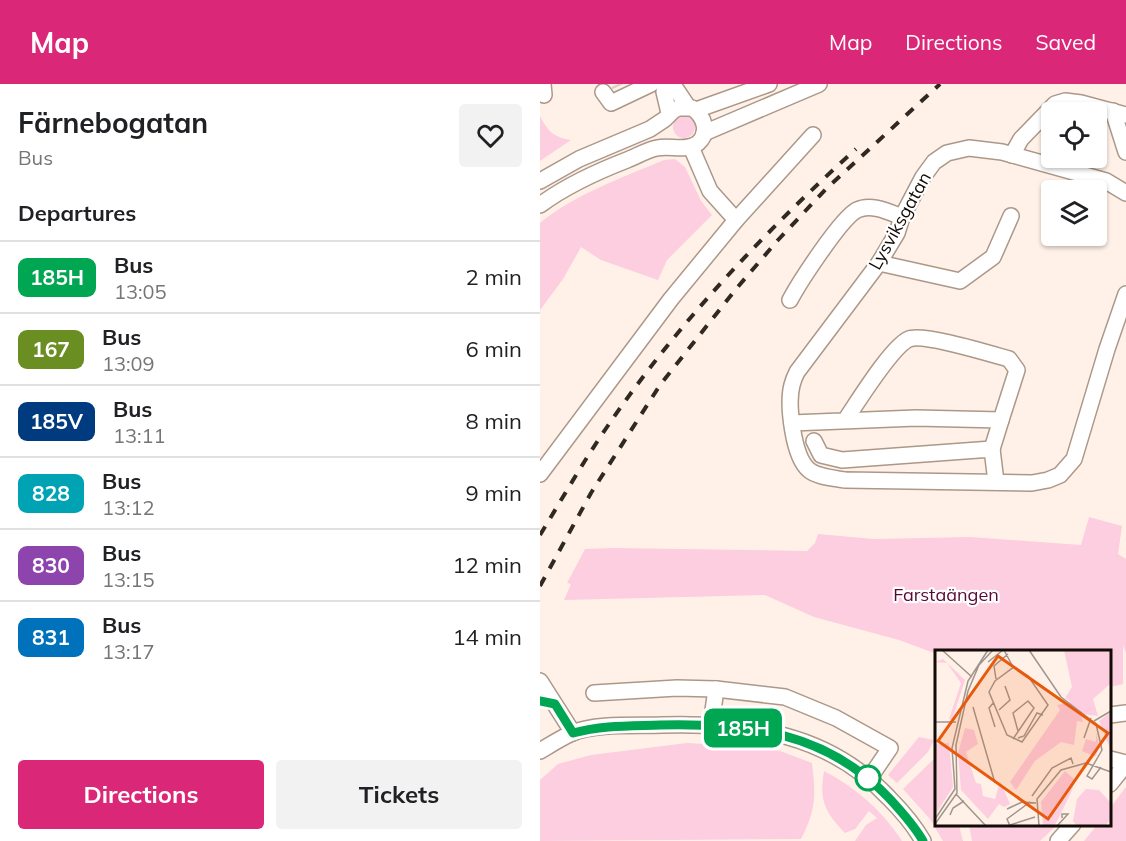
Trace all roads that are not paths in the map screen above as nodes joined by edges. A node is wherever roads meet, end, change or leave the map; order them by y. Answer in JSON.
{"nodes":[{"id":1,"x":651,"y":84,"type":"edge"},
{"id":2,"x":667,"y":84,"type":"edge"},
{"id":3,"x":769,"y":84,"type":"edge"},
{"id":4,"x":819,"y":84,"type":"edge"},
{"id":5,"x":626,"y":90,"type":"edge"},
{"id":6,"x":603,"y":93,"type":"dead end"},
{"id":7,"x":692,"y":109,"type":"junction"},
{"id":8,"x":1120,"y":113,"type":"edge"},
{"id":9,"x":667,"y":116,"type":"junction"},
{"id":10,"x":704,"y":133,"type":"junction"},
{"id":11,"x":813,"y":135,"type":"dead end"},
{"id":12,"x":675,"y":146,"type":"junction"},
{"id":13,"x":692,"y":147,"type":"junction"},
{"id":14,"x":1126,"y":152,"type":"edge"},
{"id":15,"x":1012,"y":155,"type":"junction"},
{"id":16,"x":540,"y":181,"type":"edge"},
{"id":17,"x":1124,"y":187,"type":"edge"},
{"id":18,"x":540,"y":205,"type":"edge"},
{"id":19,"x":1011,"y":216,"type":"dead end"},
{"id":20,"x":902,"y":218,"type":"junction"},
{"id":21,"x":736,"y":220,"type":"junction"},
{"id":22,"x":879,"y":263,"type":"junction"},
{"id":23,"x":1126,"y":294,"type":"edge"},
{"id":24,"x":790,"y":300,"type":"dead end"},
{"id":25,"x":846,"y":419,"type":"junction"},
{"id":26,"x":1001,"y":420,"type":"junction"},
{"id":27,"x":792,"y":423,"type":"junction"},
{"id":28,"x":814,"y":441,"type":"dead end"},
{"id":29,"x":992,"y":449,"type":"junction"},
{"id":30,"x":540,"y":474,"type":"edge"},
{"id":31,"x":996,"y":482,"type":"junction"},
{"id":32,"x":540,"y":681,"type":"edge"},
{"id":33,"x":716,"y":689,"type":"junction"},
{"id":34,"x":594,"y":693,"type":"dead end"},
{"id":35,"x":540,"y":701,"type":"edge"},
{"id":36,"x":555,"y":704,"type":"junction"},
{"id":37,"x":1126,"y":713,"type":"edge"},
{"id":38,"x":1111,"y":715,"type":"edge"},
{"id":39,"x":711,"y":725,"type":"junction"},
{"id":40,"x":573,"y":733,"type":"junction"},
{"id":41,"x":540,"y":751,"type":"edge"},
{"id":42,"x":1111,"y":759,"type":"edge"},
{"id":43,"x":1126,"y":763,"type":"edge"},
{"id":44,"x":869,"y":779,"type":"junction"},
{"id":45,"x":1111,"y":783,"type":"edge"},
{"id":46,"x":1072,"y":826,"type":"edge"},
{"id":47,"x":923,"y":841,"type":"edge"},
{"id":48,"x":1058,"y":841,"type":"edge"}],
"edges":[{"from":1,"to":5,"type":"street"},
{"from":2,"to":7,"type":"street"},
{"from":2,"to":9,"type":"street"},
{"from":3,"to":7,"type":"street"},
{"from":4,"to":10,"type":"street"},
{"from":5,"to":6,"type":"street"},
{"from":7,"to":9,"type":"street"},
{"from":7,"to":10,"type":"street"},
{"from":8,"to":14,"type":"street"},
{"from":8,"to":15,"type":"street"},
{"from":9,"to":12,"type":"street"},
{"from":9,"to":16,"type":"street"},
{"from":10,"to":13,"type":"street"},
{"from":11,"to":21,"type":"street"},
{"from":12,"to":13,"type":"street"},
{"from":12,"to":18,"type":"street"},
{"from":13,"to":21,"type":"street"},
{"from":15,"to":17,"type":"street","name":"Lysviksgatan"},
{"from":15,"to":20,"type":"street","name":"Lysviksgatan"},
{"from":19,"to":22,"type":"street"},
{"from":20,"to":22,"type":"street","name":"Lysviksgatan"},
{"from":20,"to":24,"type":"street"},
{"from":21,"to":30,"type":"street"},
{"from":22,"to":27,"type":"street","name":"Lysviksgatan"},
{"from":23,"to":31,"type":"street","name":"Lysviksgatan"},
{"from":25,"to":26,"type":"street"},
{"from":25,"to":26,"type":"street"},
{"from":25,"to":27,"type":"street"},
{"from":26,"to":29,"type":"street"},
{"from":27,"to":31,"type":"street","name":"Lysviksgatan"},
{"from":28,"to":29,"type":"street"},
{"from":29,"to":31,"type":"street"},
{"from":32,"to":36,"type":"street"},
{"from":33,"to":34,"type":"street"},
{"from":33,"to":39,"type":"street"},
{"from":33,"to":44,"type":"street"},
{"from":35,"to":36,"type":"street"},
{"from":36,"to":40,"type":"street"},
{"from":37,"to":38,"type":"street"},
{"from":39,"to":40,"type":"street"},
{"from":39,"to":44,"type":"street"},
{"from":40,"to":41,"type":"street"},
{"from":42,"to":43,"type":"street"},
{"from":43,"to":45,"type":"street"},
{"from":44,"to":47,"type":"street"},
{"from":46,"to":48,"type":"street"}]}
